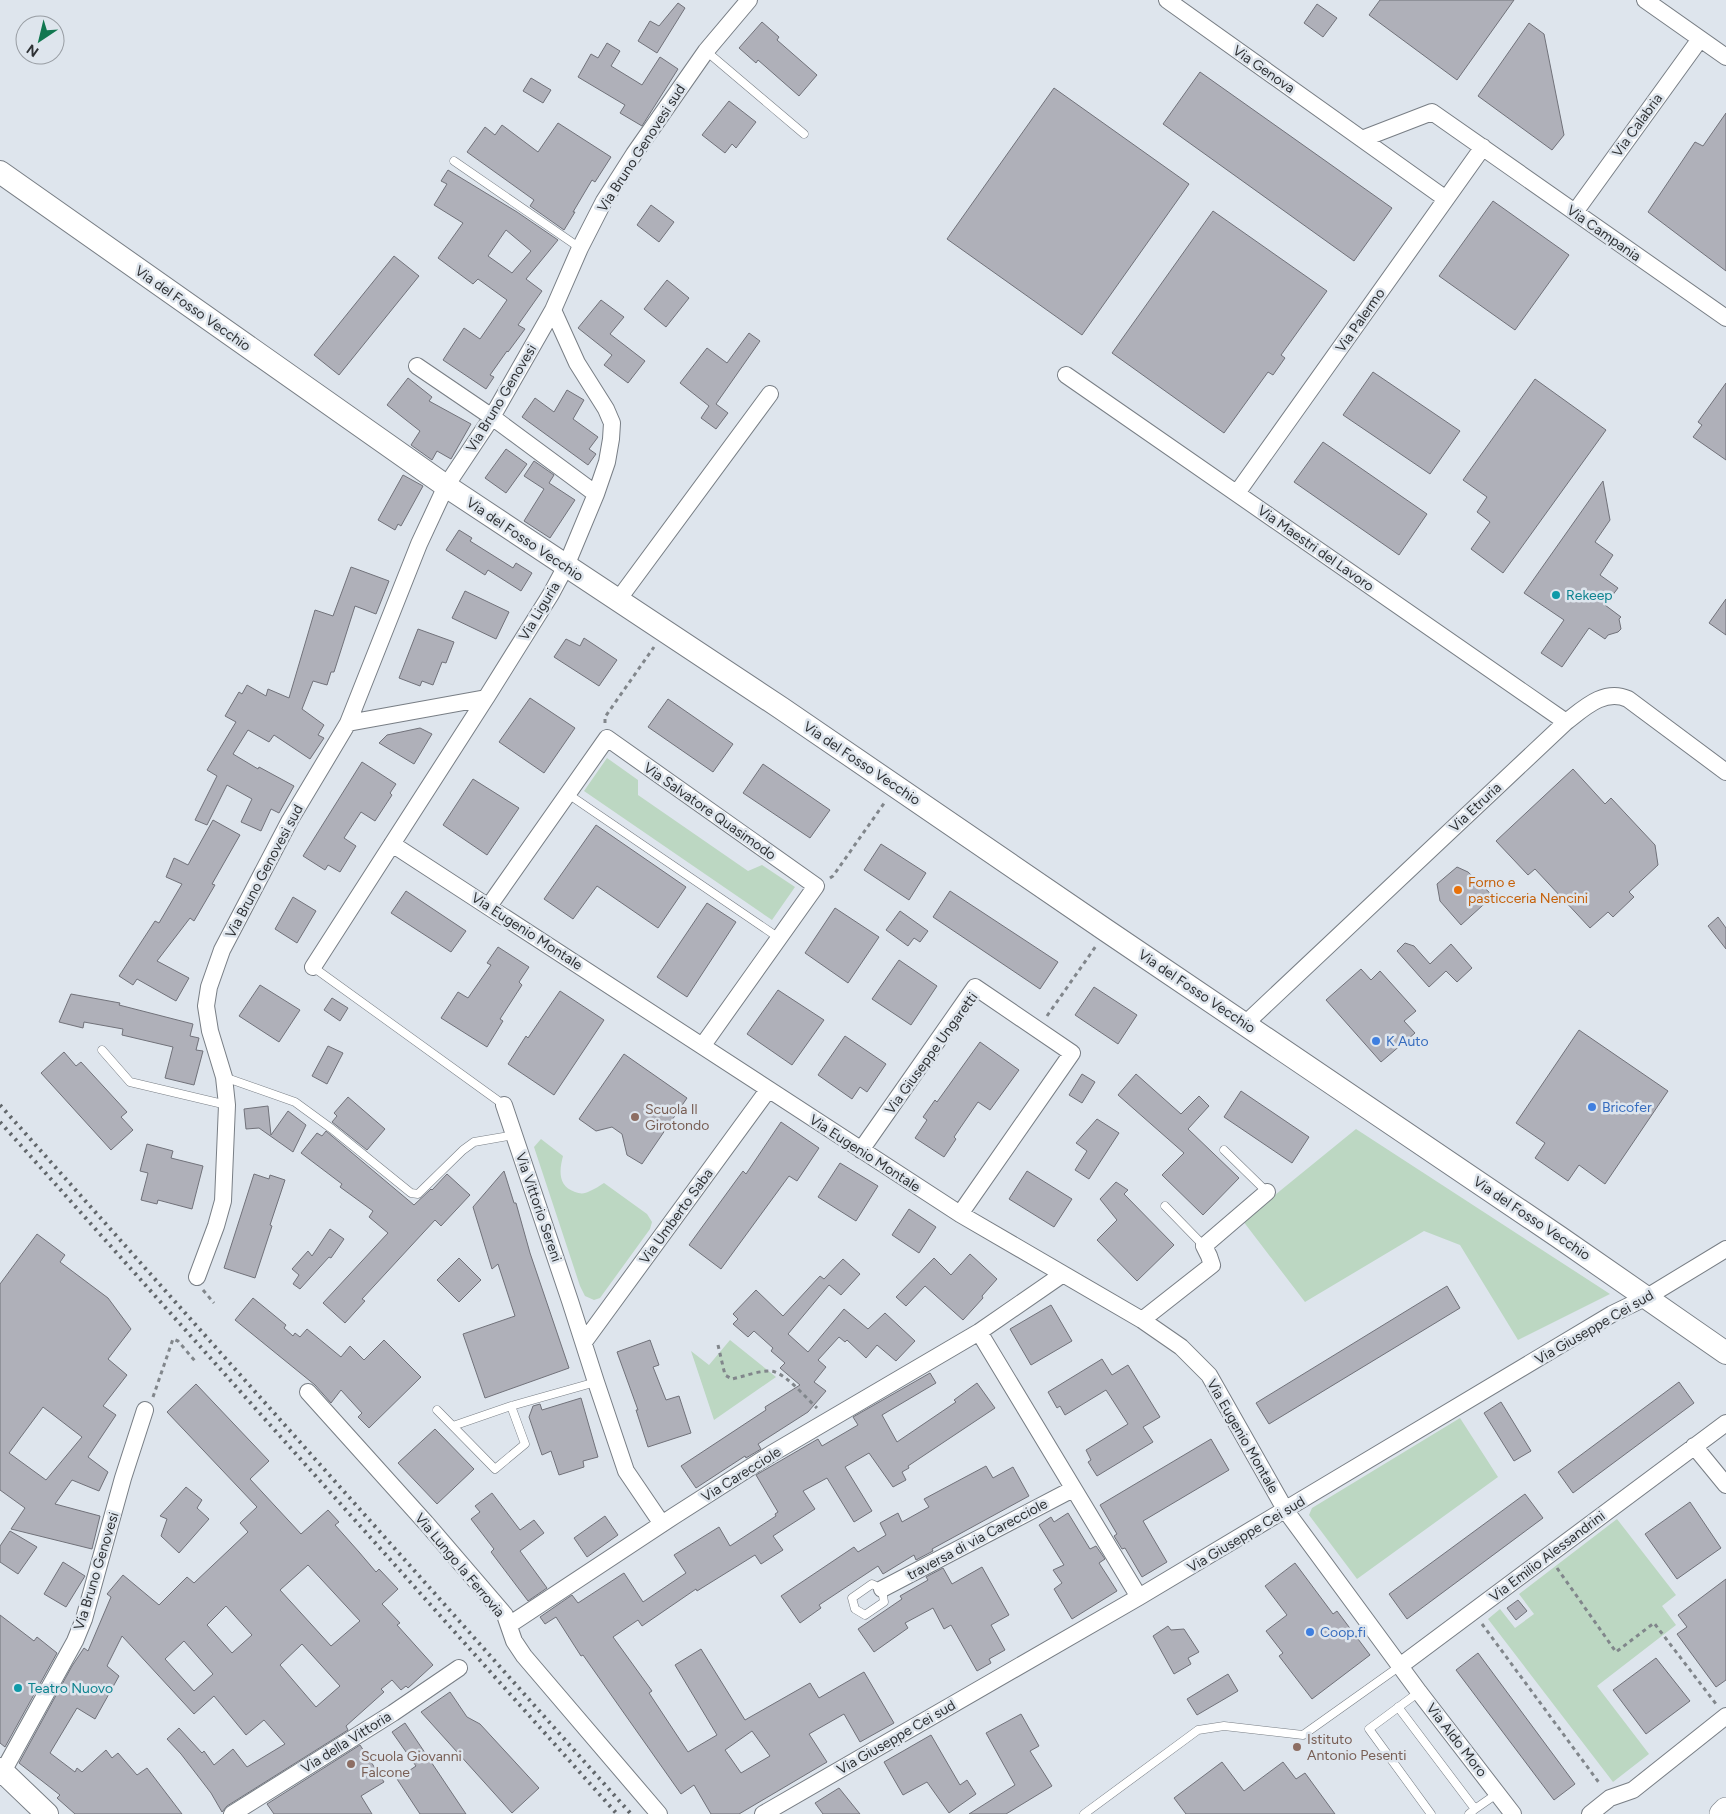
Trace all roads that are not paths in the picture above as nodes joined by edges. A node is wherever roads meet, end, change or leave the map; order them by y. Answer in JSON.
{"nodes":[{"id":1,"x":749,"y":0,"type":"edge"},
{"id":2,"x":1167,"y":0,"type":"edge"},
{"id":3,"x":1645,"y":0,"type":"edge"},
{"id":4,"x":1700,"y":38,"type":"junction"},
{"id":5,"x":706,"y":51,"type":"junction"},
{"id":6,"x":1726,"y":57,"type":"edge"},
{"id":7,"x":804,"y":134,"type":"dead end"},
{"id":8,"x":1362,"y":139,"type":"junction"},
{"id":9,"x":1483,"y":147,"type":"junction"},
{"id":10,"x":454,"y":161,"type":"dead end"},
{"id":11,"x":0,"y":172,"type":"edge"},
{"id":12,"x":1446,"y":199,"type":"junction"},
{"id":13,"x":1575,"y":212,"type":"junction"},
{"id":14,"x":580,"y":248,"type":"junction"},
{"id":15,"x":554,"y":310,"type":"junction"},
{"id":16,"x":1726,"y":318,"type":"edge"},
{"id":17,"x":417,"y":366,"type":"dead end"},
{"id":18,"x":1066,"y":375,"type":"dead end"},
{"id":19,"x":770,"y":394,"type":"dead end"},
{"id":20,"x":492,"y":417,"type":"junction"},
{"id":21,"x":446,"y":486,"type":"junction"},
{"id":22,"x":1238,"y":493,"type":"junction"},
{"id":23,"x":596,"y":494,"type":"junction"},
{"id":24,"x":566,"y":566,"type":"junction"},
{"id":25,"x":618,"y":600,"type":"junction"},
{"id":26,"x":486,"y":698,"type":"junction"},
{"id":27,"x":1566,"y":722,"type":"junction"},
{"id":28,"x":348,"y":723,"type":"junction"},
{"id":29,"x":1726,"y":772,"type":"edge"},
{"id":30,"x":568,"y":794,"type":"junction"},
{"id":31,"x":392,"y":844,"type":"junction"},
{"id":32,"x":489,"y":906,"type":"junction"},
{"id":33,"x":779,"y":938,"type":"junction"},
{"id":34,"x":313,"y":968,"type":"joint"},
{"id":35,"x":1245,"y":1024,"type":"junction"},
{"id":36,"x":703,"y":1045,"type":"junction"},
{"id":37,"x":102,"y":1050,"type":"dead end"},
{"id":38,"x":224,"y":1076,"type":"junction"},
{"id":39,"x":768,"y":1090,"type":"junction"},
{"id":40,"x":227,"y":1105,"type":"junction"},
{"id":41,"x":504,"y":1105,"type":"joint"},
{"id":42,"x":514,"y":1135,"type":"junction"},
{"id":43,"x":861,"y":1150,"type":"junction"},
{"id":44,"x":1224,"y":1150,"type":"dead end"},
{"id":45,"x":1267,"y":1192,"type":"joint"},
{"id":46,"x":1165,"y":1206,"type":"dead end"},
{"id":47,"x":960,"y":1214,"type":"junction"},
{"id":48,"x":1204,"y":1246,"type":"junction"},
{"id":49,"x":1726,"y":1249,"type":"edge"},
{"id":50,"x":1063,"y":1274,"type":"junction"},
{"id":51,"x":197,"y":1277,"type":"dead end"},
{"id":52,"x":1647,"y":1297,"type":"junction"},
{"id":53,"x":1142,"y":1320,"type":"junction"},
{"id":54,"x":978,"y":1332,"type":"junction"},
{"id":55,"x":584,"y":1342,"type":"junction"},
{"id":56,"x":1726,"y":1353,"type":"edge"},
{"id":57,"x":596,"y":1382,"type":"junction"},
{"id":58,"x":308,"y":1392,"type":"dead end"},
{"id":59,"x":511,"y":1406,"type":"junction"},
{"id":60,"x":145,"y":1410,"type":"road end"},
{"id":61,"x":437,"y":1410,"type":"dead end"},
{"id":62,"x":1726,"y":1423,"type":"edge"},
{"id":63,"x":453,"y":1426,"type":"junction"},
{"id":64,"x":1694,"y":1446,"type":"junction"},
{"id":65,"x":1726,"y":1485,"type":"edge"},
{"id":66,"x":1073,"y":1488,"type":"junction"},
{"id":67,"x":1286,"y":1510,"type":"junction"},
{"id":68,"x":662,"y":1524,"type":"junction"},
{"id":69,"x":882,"y":1589,"type":"dead end"},
{"id":70,"x":1139,"y":1598,"type":"junction"},
{"id":71,"x":509,"y":1625,"type":"junction"},
{"id":72,"x":1400,"y":1666,"type":"junction"},
{"id":73,"x":459,"y":1668,"type":"dead end"},
{"id":74,"x":1419,"y":1692,"type":"junction"},
{"id":75,"x":1398,"y":1707,"type":"junction"},
{"id":76,"x":1726,"y":1716,"type":"edge"},
{"id":77,"x":1,"y":1773,"type":"edge"},
{"id":78,"x":1498,"y":1793,"type":"junction"},
{"id":79,"x":778,"y":1808,"type":"edge"},
{"id":80,"x":1726,"y":1810,"type":"edge"},
{"id":81,"x":1472,"y":1812,"type":"edge"},
{"id":82,"x":47,"y":1814,"type":"edge"},
{"id":83,"x":232,"y":1814,"type":"edge"},
{"id":84,"x":659,"y":1814,"type":"edge"},
{"id":85,"x":763,"y":1814,"type":"edge"},
{"id":86,"x":1084,"y":1814,"type":"edge"},
{"id":87,"x":1431,"y":1814,"type":"edge"},
{"id":88,"x":1513,"y":1814,"type":"edge"},
{"id":89,"x":1590,"y":1814,"type":"edge"},
{"id":90,"x":1722,"y":1814,"type":"edge"}],
"edges":[{"from":1,"to":5,"type":"street","name":"Via Bruno Genovesi sud"},
{"from":2,"to":8,"type":"street","name":"Via Genova"},
{"from":3,"to":4,"type":"street"},
{"from":4,"to":6,"type":"street"},
{"from":4,"to":13,"type":"street","name":"Via Calabria"},
{"from":5,"to":7,"type":"lane"},
{"from":5,"to":14,"type":"street","name":"Via Bruno Genovesi sud"},
{"from":8,"to":9,"type":"street"},
{"from":8,"to":12,"type":"street","name":"Via Genova"},
{"from":9,"to":12,"type":"street","name":"Via Palermo"},
{"from":9,"to":13,"type":"street","name":"Via Campania"},
{"from":10,"to":14,"type":"lane"},
{"from":11,"to":21,"type":"street","name":"Via del Fosso Vecchio"},
{"from":12,"to":22,"type":"street","name":"Via Palermo"},
{"from":13,"to":16,"type":"street","name":"Via Campania"},
{"from":14,"to":15,"type":"street","name":"Via Bruno Genovesi sud"},
{"from":15,"to":20,"type":"street","name":"Via Bruno Genovesi"},
{"from":15,"to":23,"type":"street","name":"Via Liguria"},
{"from":17,"to":20,"type":"street"},
{"from":18,"to":22,"type":"street","name":"Via Maestri del Lavoro"},
{"from":19,"to":25,"type":"street"},
{"from":20,"to":21,"type":"street","name":"Via Bruno Genovesi"},
{"from":20,"to":23,"type":"street"},
{"from":21,"to":24,"type":"street","name":"Via del Fosso Vecchio"},
{"from":21,"to":28,"type":"street","name":"Via Bruno Genovesi sud"},
{"from":22,"to":27,"type":"street","name":"Via Maestri del Lavoro"},
{"from":23,"to":24,"type":"street","name":"Via Liguria"},
{"from":24,"to":25,"type":"street","name":"Via del Fosso Vecchio"},
{"from":24,"to":26,"type":"street","name":"Via Liguria"},
{"from":25,"to":35,"type":"street","name":"Via del Fosso Vecchio"},
{"from":26,"to":28,"type":"street"},
{"from":26,"to":31,"type":"street"},
{"from":27,"to":29,"type":"street","name":"Via Etruria"},
{"from":27,"to":35,"type":"street","name":"Via Etruria"},
{"from":28,"to":38,"type":"street","name":"Via Bruno Genovesi sud"},
{"from":30,"to":32,"type":"street"},
{"from":30,"to":33,"type":"lane"},
{"from":30,"to":33,"type":"street","name":"Via Salvatore Quasimodo"},
{"from":31,"to":32,"type":"street","name":"Via Eugenio Montale"},
{"from":31,"to":34,"type":"street"},
{"from":32,"to":36,"type":"street","name":"Via Eugenio Montale"},
{"from":33,"to":36,"type":"street"},
{"from":34,"to":41,"type":"lane","name":"Via Vittorio Sereni"},
{"from":35,"to":52,"type":"street","name":"Via del Fosso Vecchio"},
{"from":36,"to":39,"type":"street","name":"Via Eugenio Montale"},
{"from":37,"to":40,"type":"lane"},
{"from":38,"to":40,"type":"street","name":"Via Bruno Genovesi sud"},
{"from":38,"to":42,"type":"lane"},
{"from":39,"to":43,"type":"street","name":"Via Eugenio Montale"},
{"from":39,"to":55,"type":"street","name":"Via Umberto Saba"},
{"from":40,"to":51,"type":"street","name":"Via Bruno Genovesi sud"},
{"from":41,"to":42,"type":"street","name":"Via Vittorio Sereni"},
{"from":42,"to":55,"type":"street","name":"Via Vittorio Sereni"},
{"from":43,"to":47,"type":"street","name":"Via Eugenio Montale"},
{"from":43,"to":47,"type":"street","name":"Via Giuseppe Ungaretti"},
{"from":44,"to":45,"type":"lane"},
{"from":45,"to":48,"type":"street"},
{"from":46,"to":48,"type":"lane"},
{"from":47,"to":50,"type":"street","name":"Via Eugenio Montale"},
{"from":48,"to":53,"type":"street"},
{"from":49,"to":52,"type":"street","name":"Via Giuseppe Cei sud"},
{"from":50,"to":53,"type":"street","name":"Via Eugenio Montale"},
{"from":50,"to":54,"type":"street","name":"Via Carecciole"},
{"from":52,"to":56,"type":"street","name":"Via del Fosso Vecchio"},
{"from":52,"to":67,"type":"street","name":"Via Giuseppe Cei sud"},
{"from":53,"to":67,"type":"street","name":"Via Eugenio Montale"},
{"from":54,"to":66,"type":"street"},
{"from":54,"to":68,"type":"street","name":"Via Carecciole"},
{"from":55,"to":57,"type":"street","name":"Via Vittorio Sereni"},
{"from":57,"to":59,"type":"lane"},
{"from":57,"to":68,"type":"street","name":"Via Vittorio Sereni"},
{"from":58,"to":71,"type":"street","name":"Via Lungo la Ferrovia"},
{"from":59,"to":63,"type":"lane"},
{"from":59,"to":63,"type":"lane"},
{"from":60,"to":77,"type":"street","name":"Via Bruno Genovesi"},
{"from":61,"to":63,"type":"lane"},
{"from":62,"to":64,"type":"street","name":"Via Emilio Alessandrini"},
{"from":64,"to":65,"type":"street"},
{"from":64,"to":72,"type":"street","name":"Via Emilio Alessandrini"},
{"from":66,"to":69,"type":"street","name":"traversa di via Carecciole"},
{"from":66,"to":70,"type":"street"},
{"from":67,"to":70,"type":"street","name":"Via Giuseppe Cei sud"},
{"from":67,"to":72,"type":"street","name":"Via Eugenio Montale"},
{"from":68,"to":71,"type":"street","name":"Via Carecciole"},
{"from":70,"to":79,"type":"street","name":"Via Giuseppe Cei sud"},
{"from":71,"to":84,"type":"street","name":"Via Lungo la Ferrovia"},
{"from":72,"to":74,"type":"street","name":"Via Aldo Moro"},
{"from":72,"to":86,"type":"lane"},
{"from":73,"to":83,"type":"street","name":"Via della Vittoria"},
{"from":74,"to":75,"type":"lane"},
{"from":74,"to":78,"type":"street","name":"Via Aldo Moro"},
{"from":75,"to":81,"type":"lane"},
{"from":75,"to":87,"type":"lane"},
{"from":76,"to":89,"type":"street"},
{"from":77,"to":82,"type":"street"},
{"from":78,"to":81,"type":"lane"},
{"from":78,"to":88,"type":"street","name":"Via Aldo Moro"},
{"from":79,"to":85,"type":"street","name":"Via Giuseppe Cei sud"},
{"from":80,"to":90,"type":"main road"}]}
